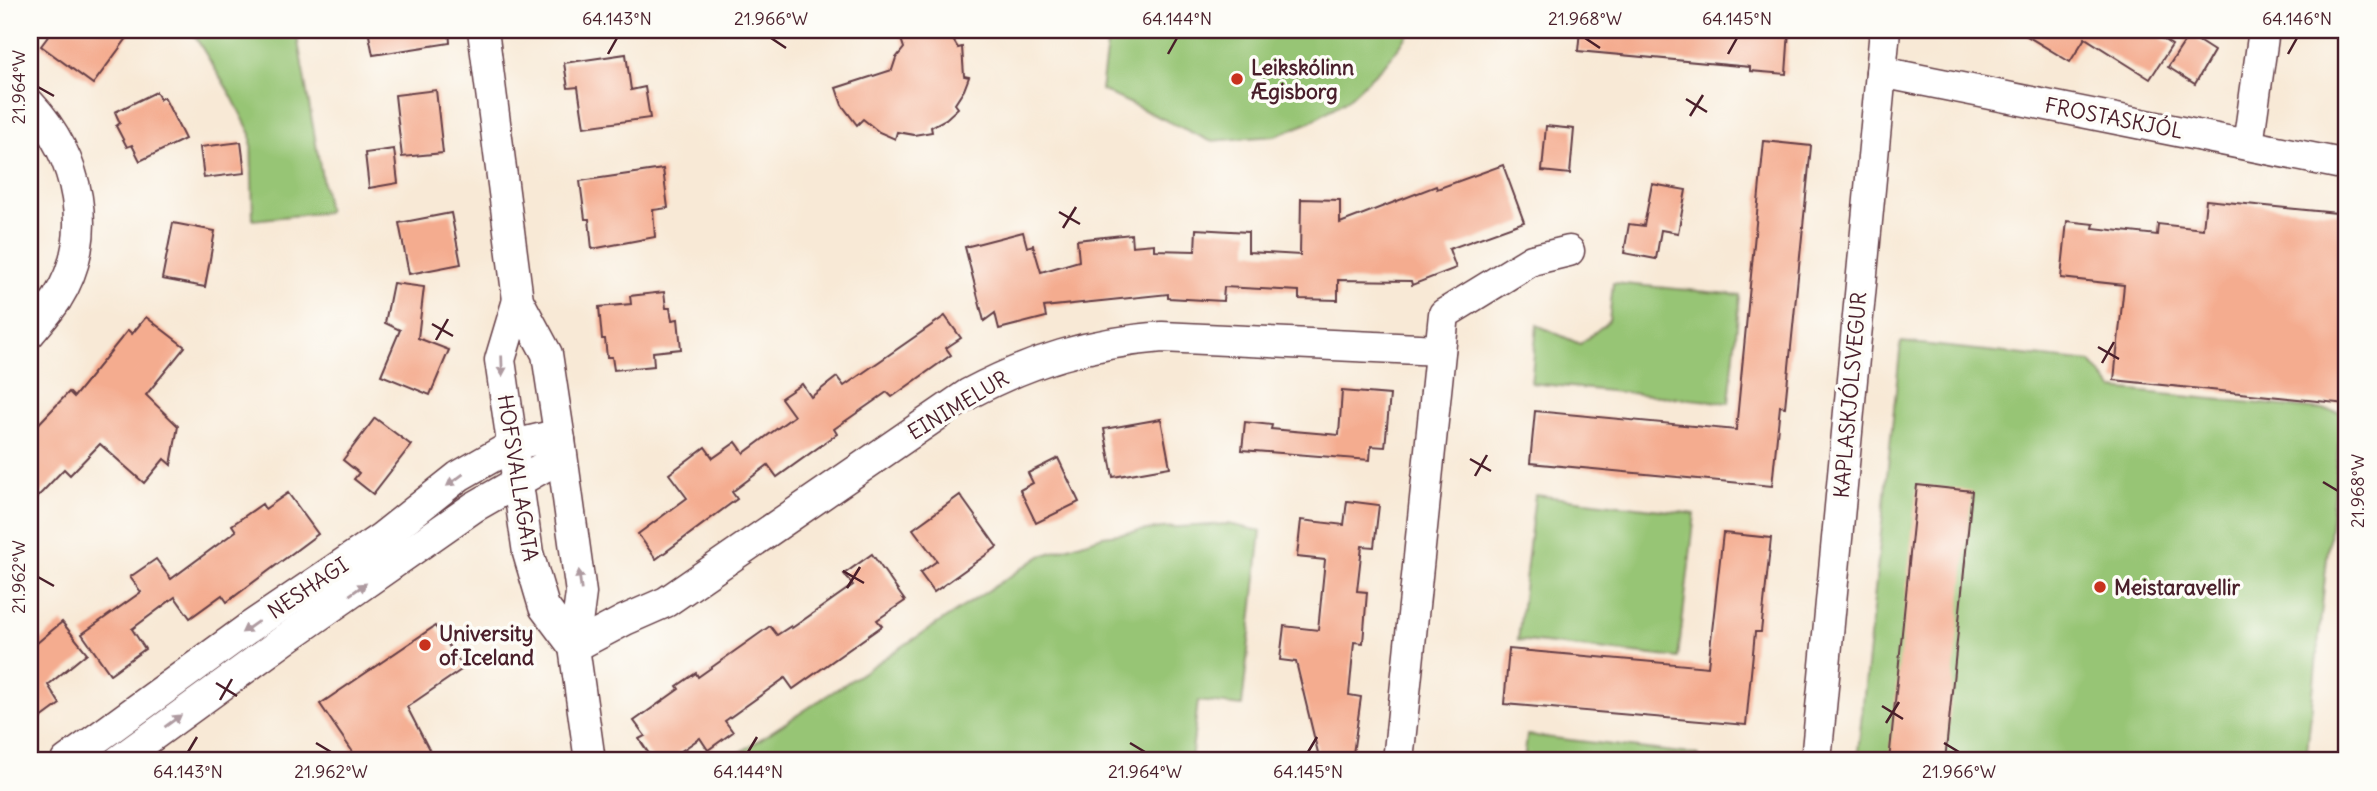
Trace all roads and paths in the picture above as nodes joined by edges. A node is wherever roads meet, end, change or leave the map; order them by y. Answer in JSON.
{"nodes":[{"id":1,"x":483,"y":30,"type":"edge"},
{"id":2,"x":1885,"y":30,"type":"edge"},
{"id":3,"x":2264,"y":30,"type":"edge"},
{"id":4,"x":1881,"y":72,"type":"junction"},
{"id":5,"x":30,"y":104,"type":"edge"},
{"id":6,"x":2248,"y":145,"type":"junction"},
{"id":7,"x":2347,"y":165,"type":"edge"},
{"id":8,"x":1569,"y":251,"type":"dead end"},
{"id":9,"x":518,"y":300,"type":"junction"},
{"id":10,"x":30,"y":334,"type":"edge"},
{"id":11,"x":1440,"y":349,"type":"junction"},
{"id":12,"x":513,"y":444,"type":"junction"},
{"id":13,"x":561,"y":445,"type":"junction"},
{"id":14,"x":519,"y":482,"type":"junction"},
{"id":15,"x":574,"y":647,"type":"junction"},
{"id":16,"x":66,"y":761,"type":"edge"},
{"id":17,"x":118,"y":761,"type":"edge"},
{"id":18,"x":590,"y":761,"type":"edge"},
{"id":19,"x":1398,"y":761,"type":"edge"},
{"id":20,"x":1816,"y":761,"type":"edge"}],
"edges":[{"from":1,"to":9,"type":"street","name":"HOFSVALLAGATA"},
{"from":2,"to":4,"type":"street","name":"KAPLASKJÓLSVEGUR"},
{"from":3,"to":6,"type":"street"},
{"from":4,"to":6,"type":"street","name":"FROSTASKJÓL"},
{"from":4,"to":20,"type":"street","name":"KAPLASKJÓLSVEGUR"},
{"from":5,"to":10,"type":"street"},
{"from":6,"to":7,"type":"street","name":"FROSTASKJÓL"},
{"from":8,"to":11,"type":"street"},
{"from":9,"to":12,"type":"street","name":"HOFSVALLAGATA","one_way":true},
{"from":9,"to":13,"type":"street","name":"HOFSVALLAGATA"},
{"from":11,"to":15,"type":"street","name":"EINIMELUR"},
{"from":11,"to":19,"type":"street"},
{"from":12,"to":13,"type":"street","name":"NESHAGI"},
{"from":12,"to":14,"type":"street","name":"HOFSVALLAGATA"},
{"from":12,"to":16,"type":"street","name":"NESHAGI","one_way":true},
{"from":13,"to":14,"type":"street","name":"NESHAGI"},
{"from":15,"to":13,"type":"street","name":"HOFSVALLAGATA","one_way":true},
{"from":14,"to":15,"type":"street","name":"HOFSVALLAGATA"},
{"from":17,"to":14,"type":"street","name":"NESHAGI","one_way":true},
{"from":15,"to":18,"type":"street","name":"HOFSVALLAGATA"}]}
